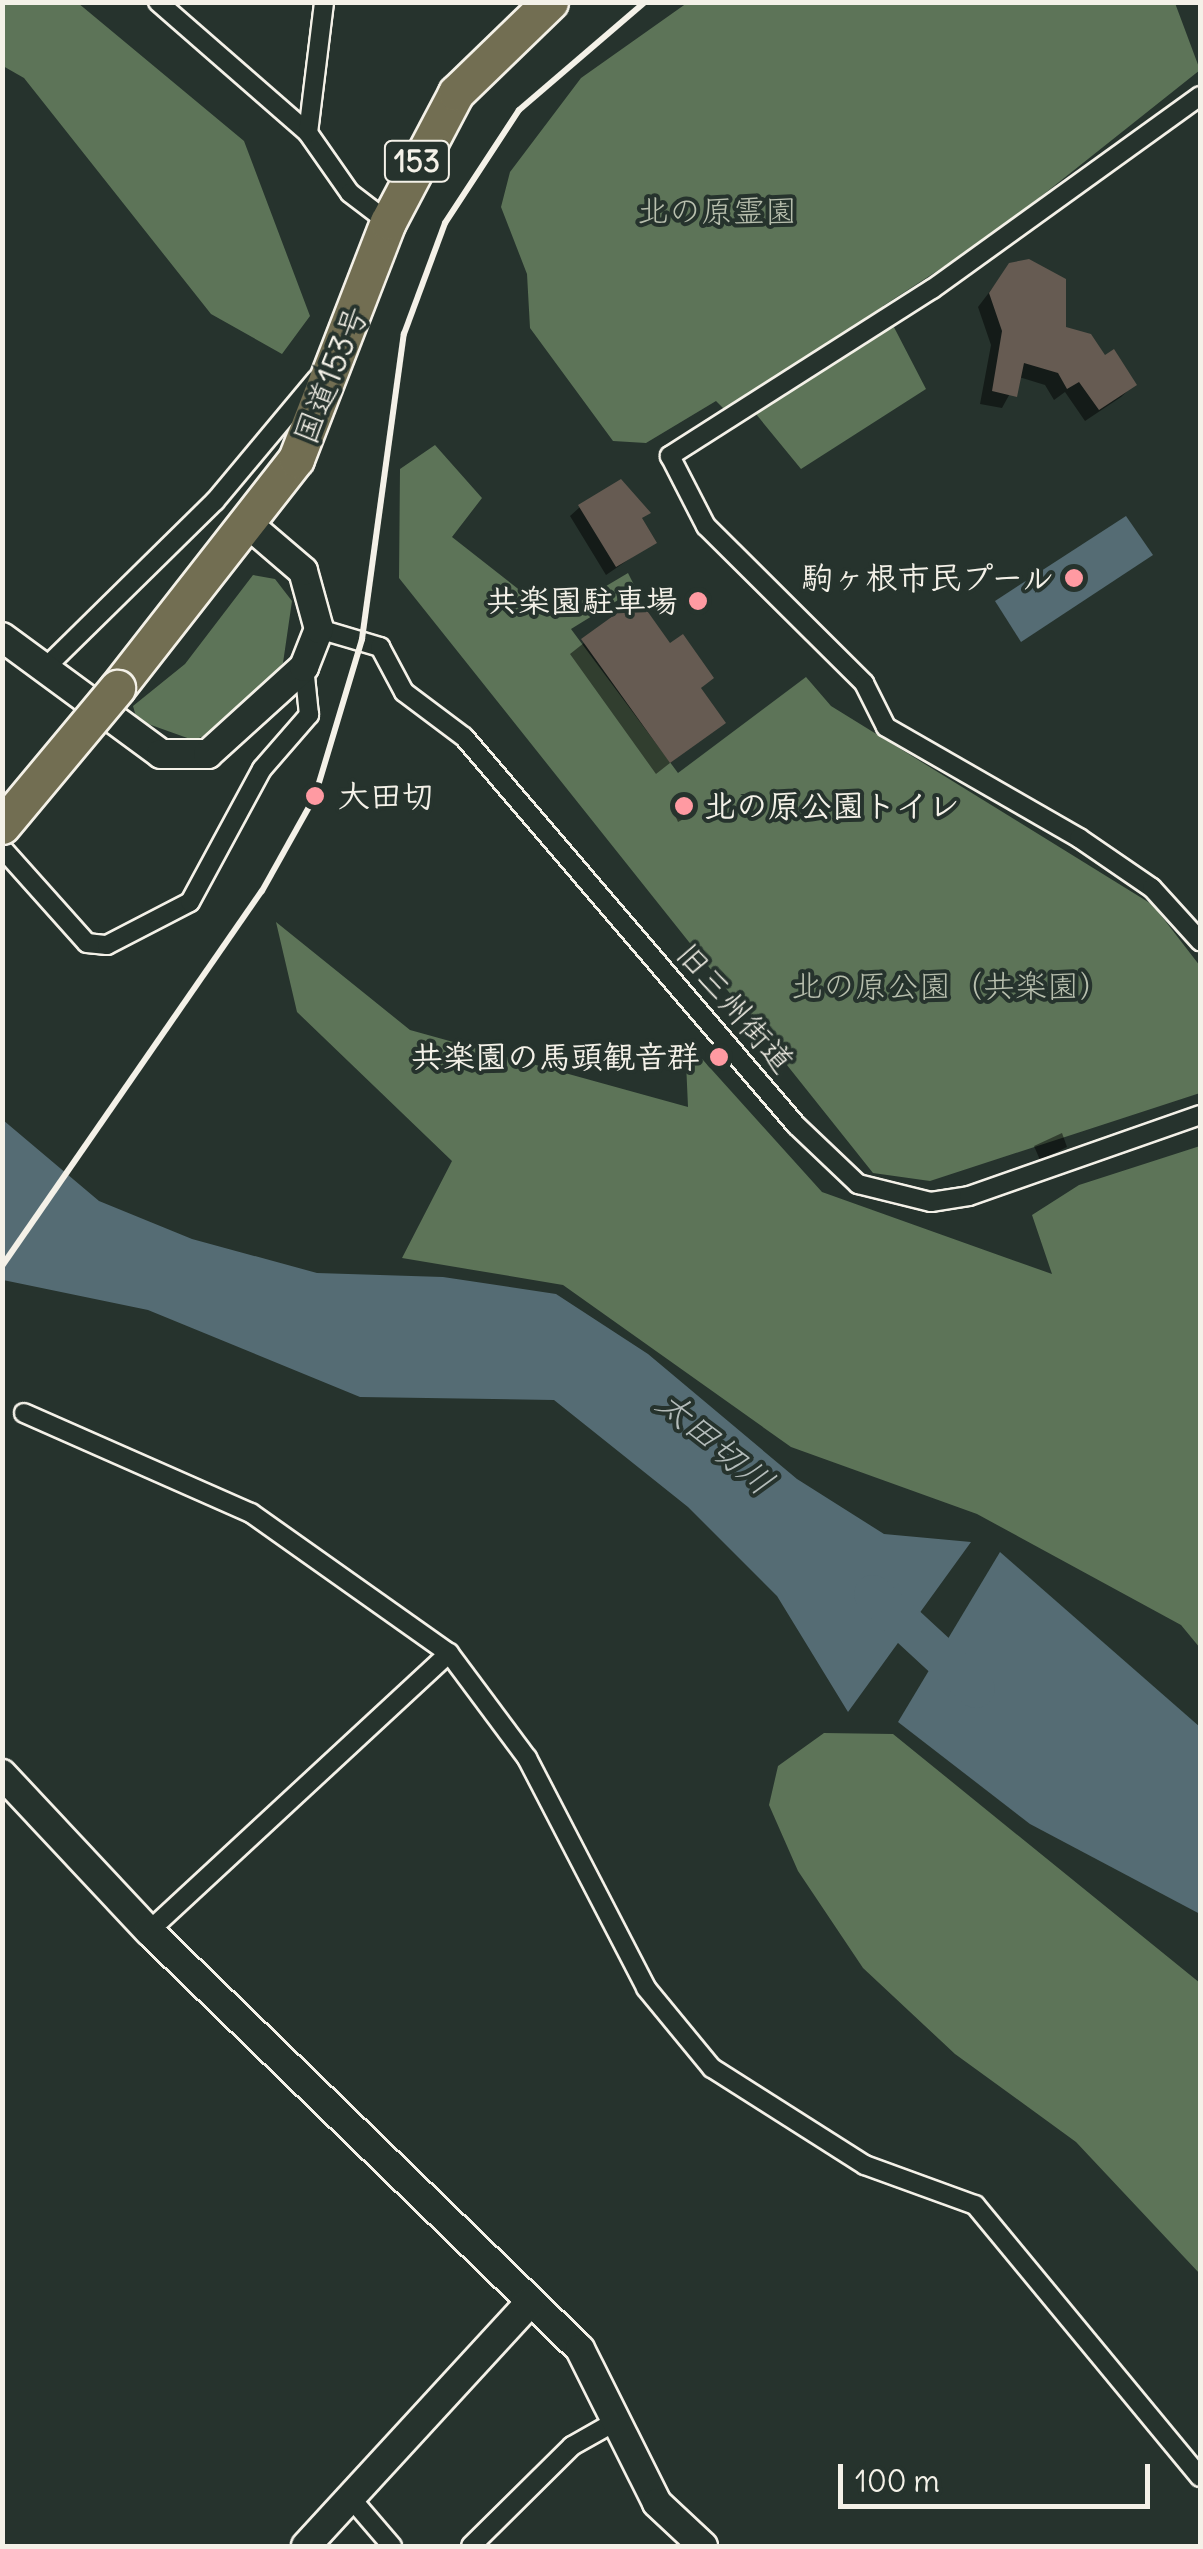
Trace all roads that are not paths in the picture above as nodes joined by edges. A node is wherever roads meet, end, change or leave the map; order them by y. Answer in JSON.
{"nodes":[{"id":1,"x":158,"y":2,"type":"edge"},
{"id":2,"x":324,"y":2,"type":"edge"},
{"id":3,"x":550,"y":2,"type":"edge"},
{"id":4,"x":1200,"y":96,"type":"edge"},
{"id":5,"x":308,"y":133,"type":"junction"},
{"id":6,"x":388,"y":222,"type":"junction"},
{"id":7,"x":343,"y":355,"type":"junction"},
{"id":8,"x":247,"y":523,"type":"junction"},
{"id":9,"x":318,"y":629,"type":"junction"},
{"id":10,"x":2,"y":637,"type":"edge"},
{"id":11,"x":304,"y":667,"type":"junction"},
{"id":12,"x":43,"y":670,"type":"junction"},
{"id":13,"x":2,"y":826,"type":"edge"},
{"id":14,"x":2,"y":848,"type":"edge"},
{"id":15,"x":1200,"y":942,"type":"edge"},
{"id":16,"x":1200,"y":1115,"type":"edge"},
{"id":17,"x":24,"y":1413,"type":"dead end"},
{"id":18,"x":450,"y":1653,"type":"junction"},
{"id":19,"x":2,"y":1774,"type":"edge"},
{"id":20,"x":149,"y":1930,"type":"junction"},
{"id":21,"x":530,"y":2302,"type":"junction"},
{"id":22,"x":610,"y":2424,"type":"junction"},
{"id":23,"x":1200,"y":2477,"type":"edge"},
{"id":24,"x":354,"y":2503,"type":"junction"},
{"id":25,"x":306,"y":2546,"type":"edge"},
{"id":26,"x":392,"y":2546,"type":"edge"},
{"id":27,"x":471,"y":2546,"type":"edge"},
{"id":28,"x":702,"y":2546,"type":"edge"}],
"edges":[{"from":1,"to":5,"type":"street"},
{"from":2,"to":5,"type":"street"},
{"from":3,"to":6,"type":"highway","name":"国道153号","number":"153"},
{"from":4,"to":15,"type":"street"},
{"from":5,"to":6,"type":"street"},
{"from":6,"to":7,"type":"highway","name":"国道153号","number":"153"},
{"from":7,"to":8,"type":"highway","name":"国道153号","number":"153"},
{"from":7,"to":12,"type":"street"},
{"from":8,"to":9,"type":"street"},
{"from":8,"to":13,"type":"highway","name":"国道153号","number":"153","bridge":true},
{"from":9,"to":11,"type":"street"},
{"from":9,"to":16,"type":"street","name":"旧三州街道"},
{"from":10,"to":12,"type":"street"},
{"from":11,"to":12,"type":"street"},
{"from":11,"to":14,"type":"street"},
{"from":17,"to":18,"type":"street"},
{"from":18,"to":20,"type":"street"},
{"from":18,"to":23,"type":"street"},
{"from":19,"to":20,"type":"street"},
{"from":20,"to":21,"type":"street"},
{"from":21,"to":22,"type":"street"},
{"from":21,"to":24,"type":"street"},
{"from":22,"to":27,"type":"street"},
{"from":22,"to":28,"type":"street"},
{"from":24,"to":25,"type":"street"},
{"from":24,"to":26,"type":"street"}]}
